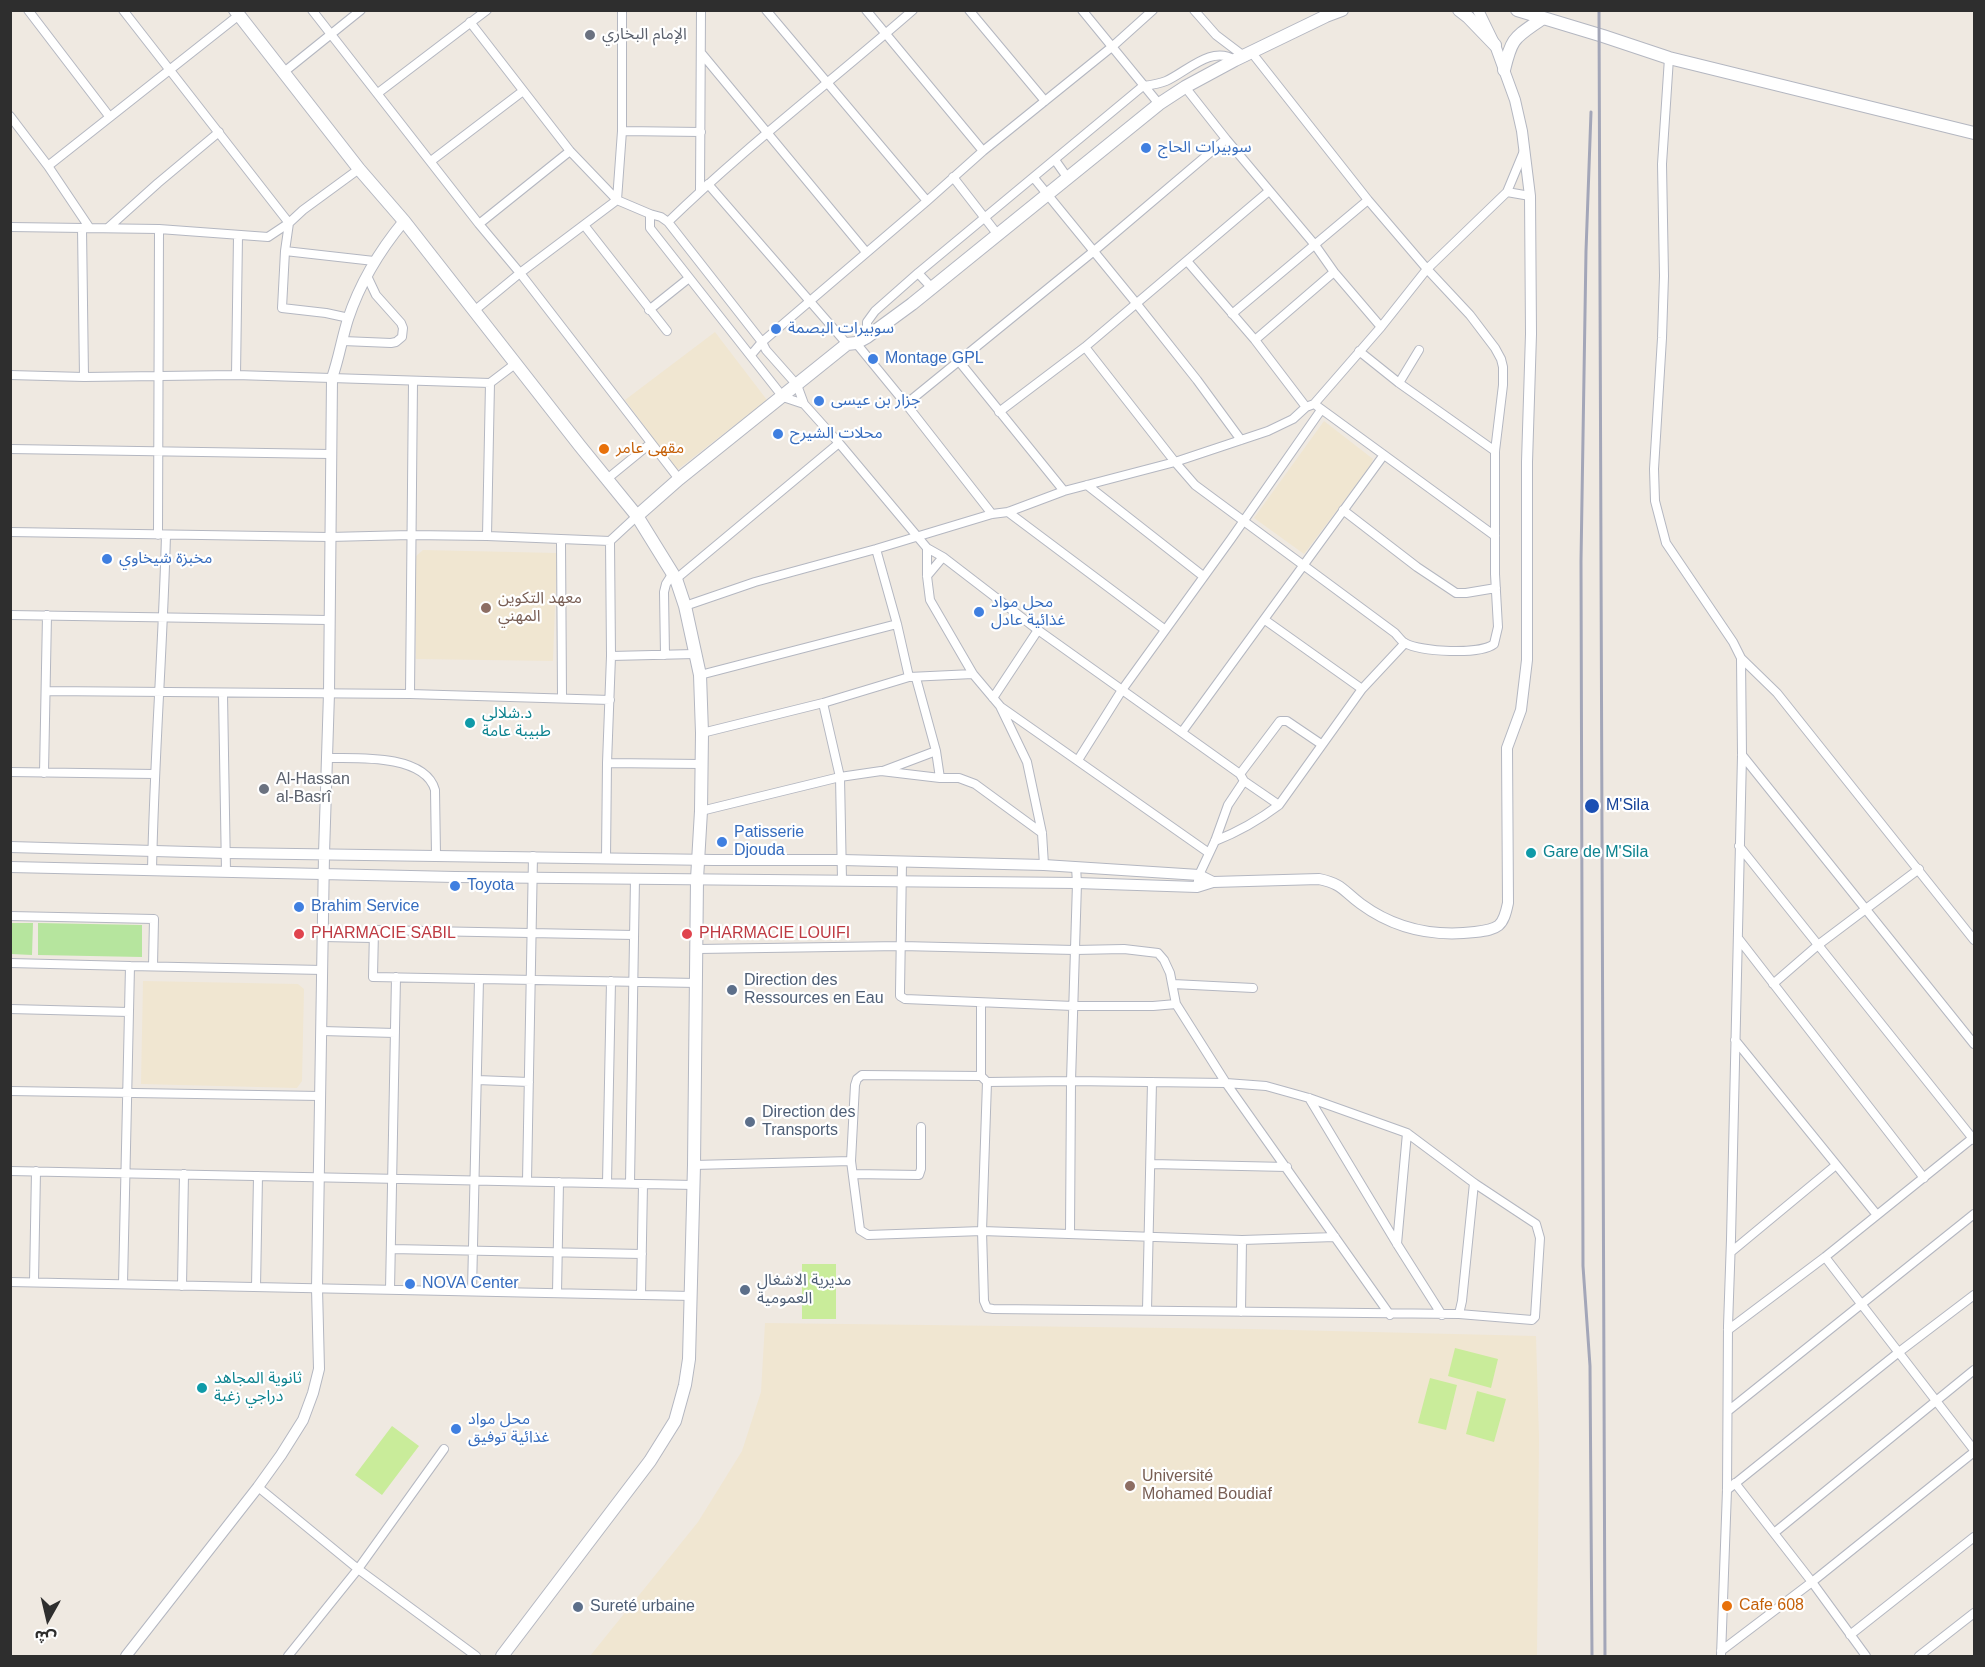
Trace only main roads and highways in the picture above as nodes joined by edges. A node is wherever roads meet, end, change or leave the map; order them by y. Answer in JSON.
{"nodes":[{"id":1,"x":1342,"y":10,"type":"edge"},
{"id":2,"x":1459,"y":10,"type":"edge"},
{"id":3,"x":1516,"y":10,"type":"edge"},
{"id":4,"x":237,"y":13,"type":"edge"},
{"id":5,"x":1543,"y":18,"type":"junction"},
{"id":6,"x":1495,"y":45,"type":"road end"},
{"id":7,"x":1504,"y":70,"type":"road end"},
{"id":8,"x":1974,"y":133,"type":"edge"},
{"id":9,"x":637,"y":516,"type":"junction"},
{"id":10,"x":502,"y":1656,"type":"edge"}],
"edges":[{"from":1,"to":9,"type":"main road"},
{"from":2,"to":6,"type":"main road"},
{"from":3,"to":5,"type":"main road"},
{"from":4,"to":9,"type":"main road"},
{"from":5,"to":7,"type":"main road"},
{"from":5,"to":8,"type":"main road"},
{"from":9,"to":10,"type":"main road"}]}
